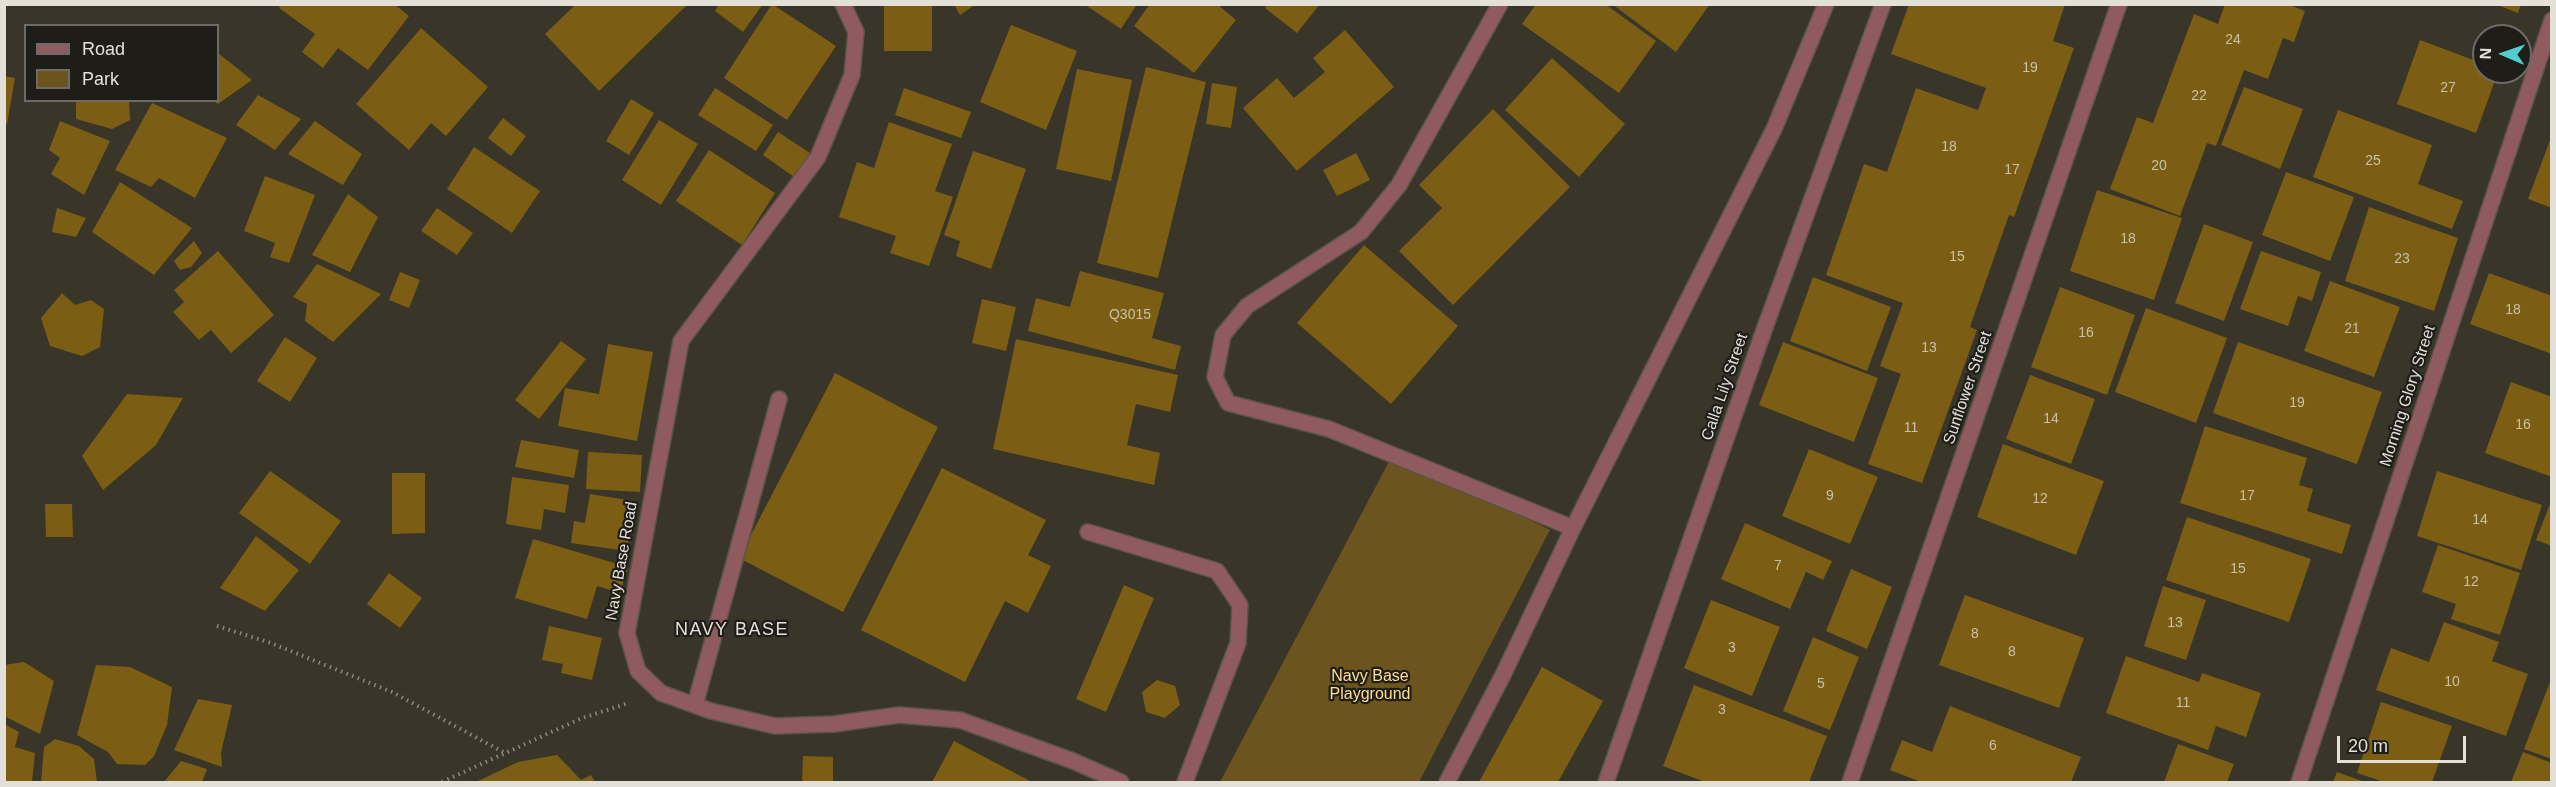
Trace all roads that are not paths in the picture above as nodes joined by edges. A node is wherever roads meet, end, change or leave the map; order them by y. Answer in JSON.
{"nodes":[{"id":1,"x":843,"y":4,"type":"edge"},
{"id":2,"x":1500,"y":4,"type":"edge"},
{"id":3,"x":1826,"y":4,"type":"edge"},
{"id":4,"x":1882,"y":4,"type":"edge"},
{"id":5,"x":2120,"y":4,"type":"edge"},
{"id":6,"x":2552,"y":20,"type":"edge"},
{"id":7,"x":779,"y":399,"type":"dead end"},
{"id":8,"x":1573,"y":528,"type":"junction"},
{"id":9,"x":1088,"y":532,"type":"dead end"},
{"id":10,"x":695,"y":705,"type":"junction"},
{"id":11,"x":1120,"y":783,"type":"edge"},
{"id":12,"x":1185,"y":783,"type":"edge"},
{"id":13,"x":1447,"y":783,"type":"edge"},
{"id":14,"x":1606,"y":783,"type":"edge"},
{"id":15,"x":1850,"y":783,"type":"edge"},
{"id":16,"x":2300,"y":783,"type":"edge"}],
"edges":[{"from":1,"to":10,"type":"street","name":"Navy Base Road"},
{"from":2,"to":8,"type":"street"},
{"from":3,"to":8,"type":"street"},
{"from":4,"to":14,"type":"street","name":"Calla Lily Street"},
{"from":5,"to":15,"type":"street","name":"Sunflower Street"},
{"from":6,"to":16,"type":"street","name":"Morning Glory Street"},
{"from":7,"to":10,"type":"street"},
{"from":8,"to":13,"type":"street"},
{"from":9,"to":12,"type":"street"},
{"from":10,"to":11,"type":"street","name":"Navy Base Road"}]}
